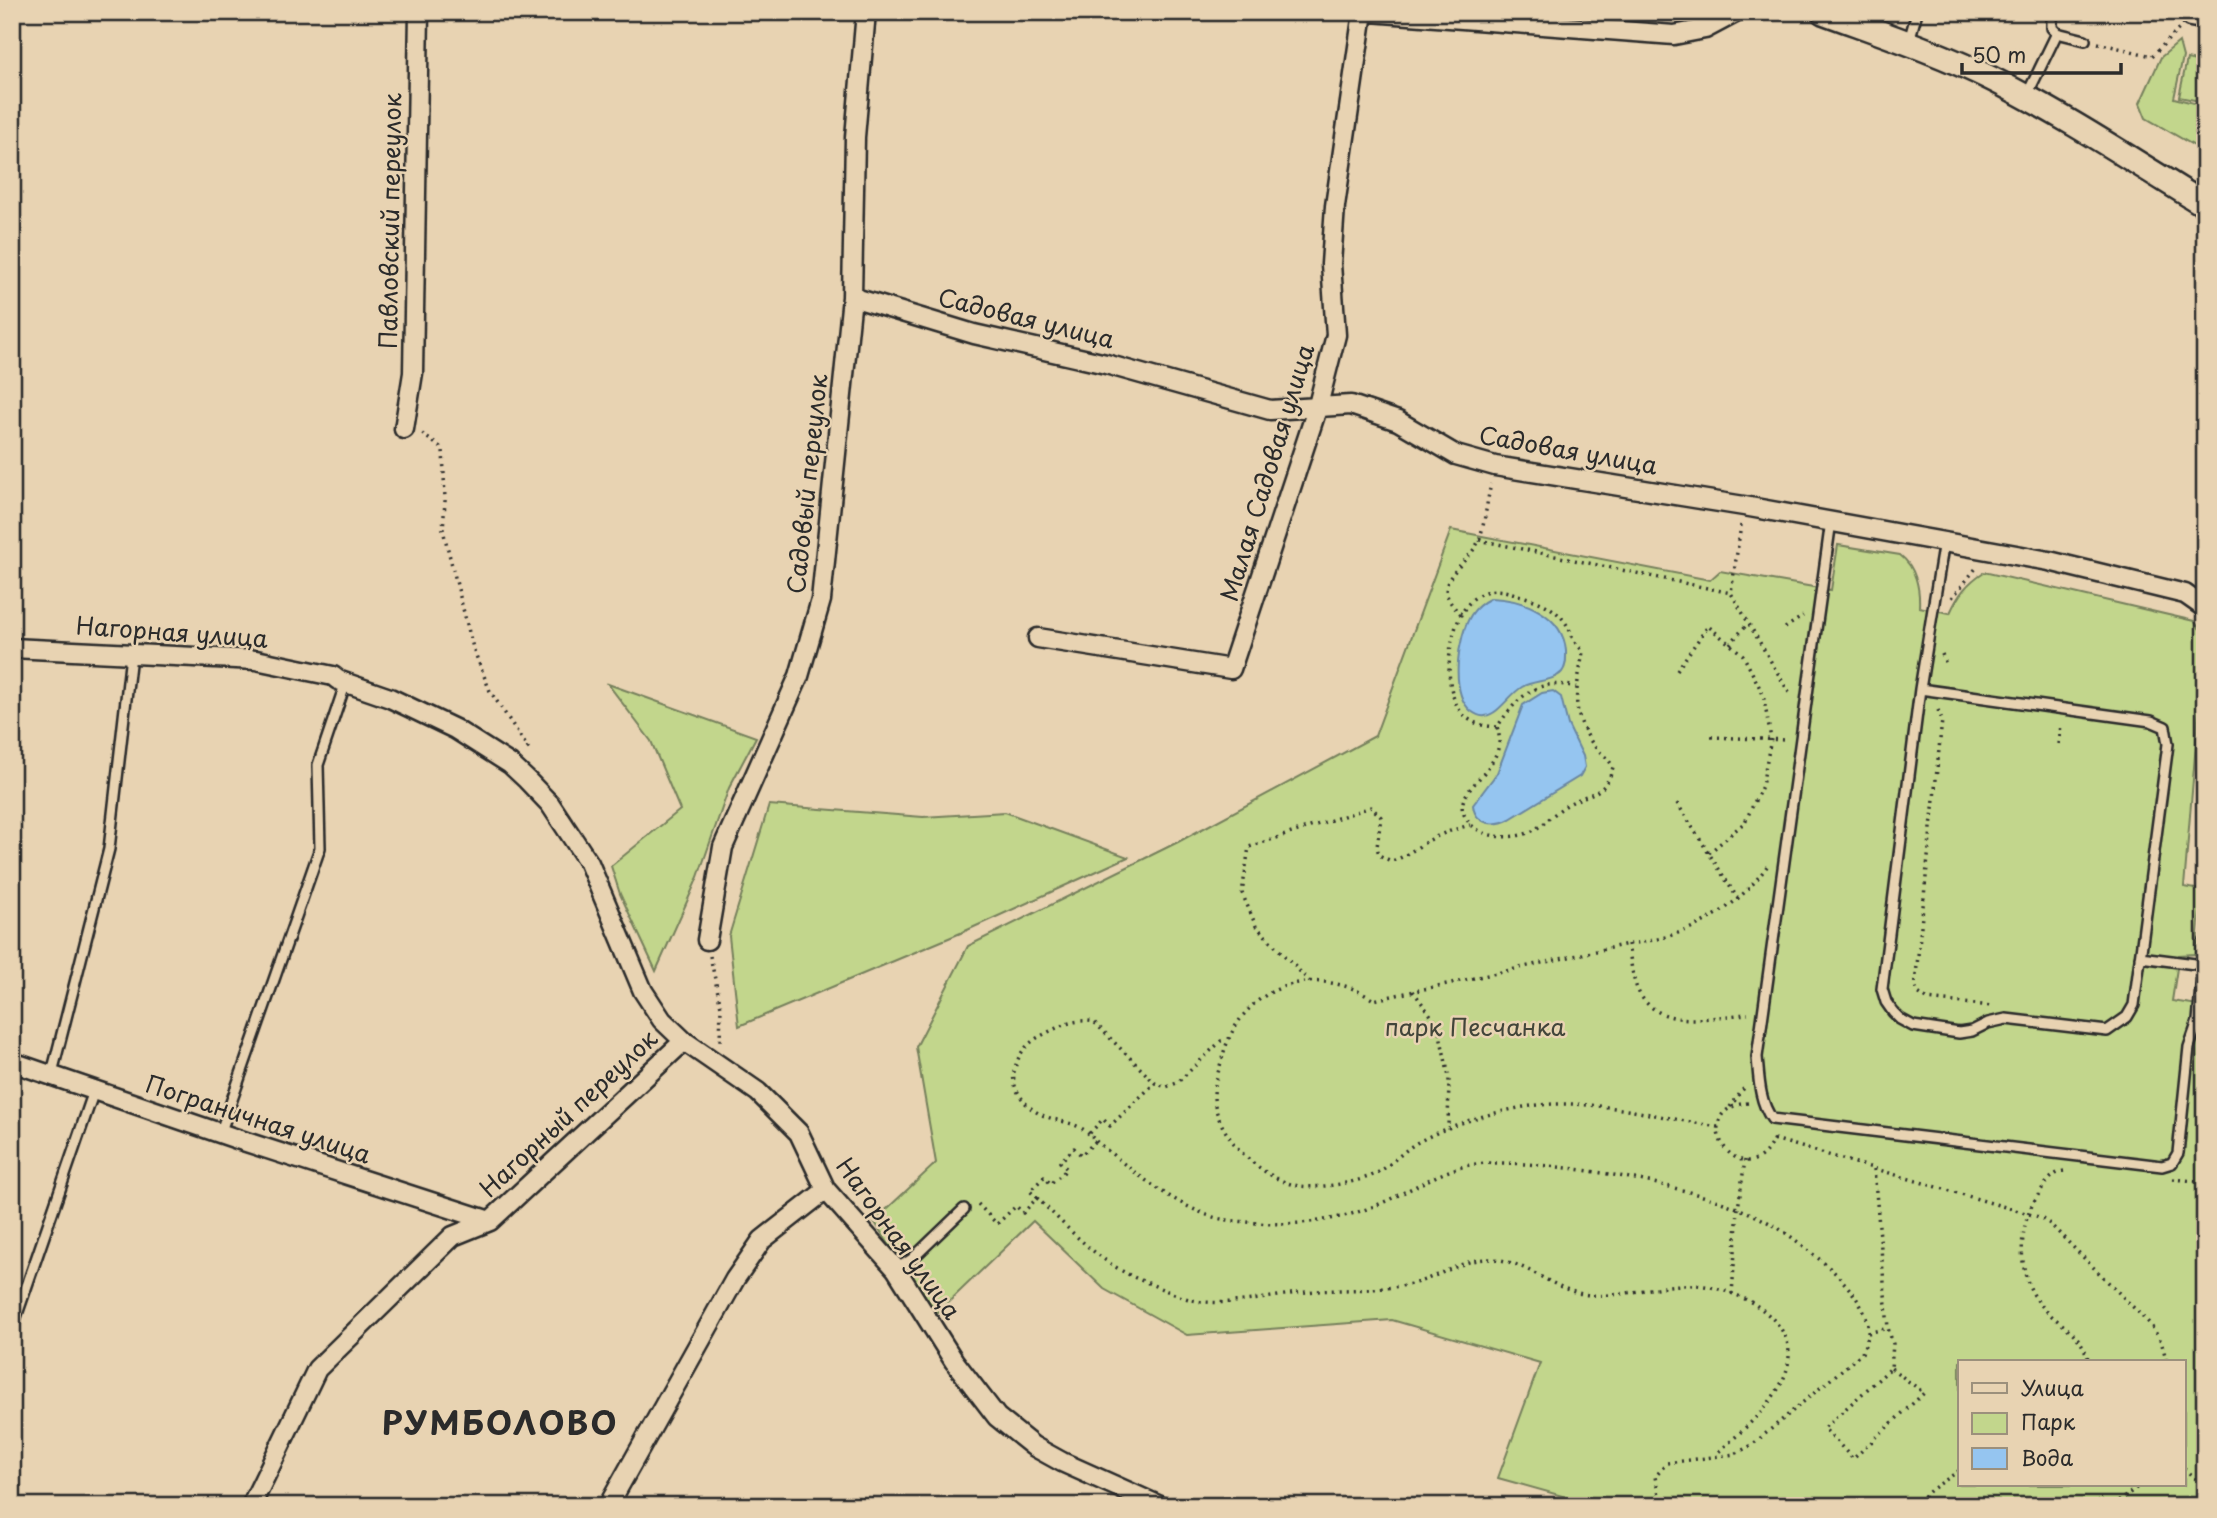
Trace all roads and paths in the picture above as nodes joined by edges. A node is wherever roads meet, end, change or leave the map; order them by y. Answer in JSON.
{"nodes":[{"id":1,"x":419,"y":12,"type":"edge"},
{"id":2,"x":866,"y":12,"type":"edge"},
{"id":3,"x":1363,"y":12,"type":"edge"},
{"id":4,"x":1370,"y":12,"type":"edge"},
{"id":5,"x":1737,"y":12,"type":"edge"},
{"id":6,"x":1823,"y":12,"type":"edge"},
{"id":7,"x":1917,"y":12,"type":"edge"},
{"id":8,"x":2052,"y":12,"type":"edge"},
{"id":9,"x":2188,"y":21,"type":"joint"},
{"id":10,"x":2205,"y":24,"type":"edge"},
{"id":11,"x":2057,"y":33,"type":"junction"},
{"id":12,"x":2085,"y":40,"type":"joint"},
{"id":13,"x":1909,"y":43,"type":"junction"},
{"id":14,"x":2026,"y":97,"type":"junction"},
{"id":15,"x":2205,"y":205,"type":"edge"},
{"id":16,"x":852,"y":297,"type":"junction"},
{"id":17,"x":1317,"y":409,"type":"junction"},
{"id":18,"x":405,"y":423,"type":"joint"},
{"id":19,"x":1495,"y":467,"type":"junction"},
{"id":20,"x":1744,"y":506,"type":"junction"},
{"id":21,"x":1832,"y":522,"type":"junction"},
{"id":22,"x":1479,"y":540,"type":"junction"},
{"id":23,"x":1944,"y":541,"type":"junction"},
{"id":24,"x":1977,"y":571,"type":"dead end"},
{"id":25,"x":1731,"y":593,"type":"junction"},
{"id":26,"x":1949,"y":604,"type":"dead end"},
{"id":27,"x":2205,"y":608,"type":"edge"},
{"id":28,"x":1461,"y":614,"type":"junction"},
{"id":29,"x":1748,"y":622,"type":"junction"},
{"id":30,"x":1038,"y":638,"type":"dead end"},
{"id":31,"x":1730,"y":644,"type":"junction"},
{"id":32,"x":12,"y":648,"type":"edge"},
{"id":33,"x":1942,"y":652,"type":"dead end"},
{"id":34,"x":131,"y":655,"type":"junction"},
{"id":35,"x":1947,"y":667,"type":"dead end"},
{"id":36,"x":1677,"y":670,"type":"dead end"},
{"id":37,"x":346,"y":682,"type":"junction"},
{"id":38,"x":1576,"y":687,"type":"junction"},
{"id":39,"x":1920,"y":689,"type":"junction"},
{"id":40,"x":1938,"y":710,"type":"dead end"},
{"id":41,"x":2062,"y":722,"type":"dead end"},
{"id":42,"x":1496,"y":727,"type":"junction"},
{"id":43,"x":1803,"y":729,"type":"junction"},
{"id":44,"x":1712,"y":737,"type":"dead end"},
{"id":45,"x":1771,"y":739,"type":"junction"},
{"id":46,"x":2059,"y":744,"type":"dead end"},
{"id":47,"x":528,"y":748,"type":"dead end"},
{"id":48,"x":1677,"y":803,"type":"dead end"},
{"id":49,"x":1471,"y":825,"type":"junction"},
{"id":50,"x":2205,"y":832,"type":"edge"},
{"id":51,"x":1709,"y":853,"type":"junction"},
{"id":52,"x":1774,"y":856,"type":"dead end"},
{"id":53,"x":2205,"y":870,"type":"edge"},
{"id":54,"x":1738,"y":899,"type":"junction"},
{"id":55,"x":707,"y":940,"type":"joint"},
{"id":56,"x":2205,"y":941,"type":"edge"},
{"id":57,"x":1628,"y":944,"type":"junction"},
{"id":58,"x":2140,"y":957,"type":"junction"},
{"id":59,"x":2203,"y":965,"type":"junction"},
{"id":60,"x":1310,"y":982,"type":"junction"},
{"id":61,"x":1413,"y":991,"type":"junction"},
{"id":62,"x":1996,"y":1006,"type":"dead end"},
{"id":63,"x":1763,"y":1013,"type":"junction"},
{"id":64,"x":1227,"y":1040,"type":"junction"},
{"id":65,"x":684,"y":1041,"type":"junction"},
{"id":66,"x":12,"y":1062,"type":"edge"},
{"id":67,"x":720,"y":1066,"type":"junction"},
{"id":68,"x":51,"y":1077,"type":"junction"},
{"id":69,"x":1155,"y":1083,"type":"junction"},
{"id":70,"x":94,"y":1091,"type":"junction"},
{"id":71,"x":1769,"y":1115,"type":"junction"},
{"id":72,"x":1718,"y":1127,"type":"junction"},
{"id":73,"x":1448,"y":1129,"type":"junction"},
{"id":74,"x":220,"y":1134,"type":"junction"},
{"id":75,"x":1088,"y":1134,"type":"junction"},
{"id":76,"x":1774,"y":1139,"type":"junction"},
{"id":77,"x":1096,"y":1141,"type":"junction"},
{"id":78,"x":1745,"y":1160,"type":"junction"},
{"id":79,"x":1874,"y":1169,"type":"junction"},
{"id":80,"x":2073,"y":1170,"type":"dead end"},
{"id":81,"x":2170,"y":1179,"type":"dead end"},
{"id":82,"x":2205,"y":1182,"type":"edge"},
{"id":83,"x":826,"y":1190,"type":"junction"},
{"id":84,"x":1037,"y":1198,"type":"junction"},
{"id":85,"x":964,"y":1209,"type":"joint"},
{"id":86,"x":1738,"y":1209,"type":"junction"},
{"id":87,"x":2027,"y":1213,"type":"junction"},
{"id":88,"x":490,"y":1221,"type":"junction"},
{"id":89,"x":896,"y":1269,"type":"junction"},
{"id":90,"x":1732,"y":1294,"type":"junction"},
{"id":91,"x":1888,"y":1328,"type":"junction"},
{"id":92,"x":12,"y":1329,"type":"edge"},
{"id":93,"x":1868,"y":1333,"type":"junction"},
{"id":94,"x":2088,"y":1360,"type":"edge"},
{"id":95,"x":2166,"y":1360,"type":"edge"},
{"id":96,"x":1891,"y":1368,"type":"junction"},
{"id":97,"x":1714,"y":1456,"type":"junction"},
{"id":98,"x":2186,"y":1470,"type":"edge"},
{"id":99,"x":1958,"y":1471,"type":"edge"},
{"id":100,"x":2139,"y":1486,"type":"edge"},
{"id":101,"x":2205,"y":1489,"type":"edge"},
{"id":102,"x":251,"y":1506,"type":"edge"},
{"id":103,"x":608,"y":1506,"type":"edge"},
{"id":104,"x":1160,"y":1506,"type":"edge"},
{"id":105,"x":1666,"y":1506,"type":"edge"},
{"id":106,"x":1913,"y":1506,"type":"edge"},
{"id":107,"x":2113,"y":1506,"type":"edge"}],
"edges":[{"from":1,"to":18,"type":"street","name":"Павловский переулок"},
{"from":2,"to":16,"type":"street","name":"Садовый переулок"},
{"from":3,"to":17,"type":"street","name":"Малая Садовая улица"},
{"from":4,"to":5,"type":"street"},
{"from":6,"to":13,"type":"main road"},
{"from":7,"to":13,"type":"lane"},
{"from":8,"to":11,"type":"lane"},
{"from":9,"to":10,"type":"lane"},
{"from":9,"to":12,"type":"path"},
{"from":11,"to":12,"type":"lane"},
{"from":11,"to":14,"type":"lane"},
{"from":13,"to":14,"type":"main road"},
{"from":14,"to":15,"type":"main road"},
{"from":16,"to":17,"type":"street","name":"Садовая улица"},
{"from":16,"to":55,"type":"street","name":"Садовый переулок"},
{"from":17,"to":19,"type":"street","name":"Садовая улица"},
{"from":17,"to":30,"type":"street","name":"Малая Садовая улица"},
{"from":18,"to":47,"type":"path"},
{"from":19,"to":20,"type":"street","name":"Садовая улица"},
{"from":19,"to":22,"type":"path"},
{"from":20,"to":21,"type":"street","name":"Садовая улица"},
{"from":20,"to":25,"type":"path"},
{"from":21,"to":23,"type":"street","name":"Садовая улица"},
{"from":21,"to":43,"type":"lane"},
{"from":22,"to":25,"type":"path"},
{"from":22,"to":28,"type":"path"},
{"from":23,"to":27,"type":"street","name":"Садовая улица"},
{"from":23,"to":39,"type":"lane"},
{"from":24,"to":26,"type":"path"},
{"from":25,"to":29,"type":"path"},
{"from":28,"to":38,"type":"path"},
{"from":28,"to":42,"type":"path"},
{"from":29,"to":31,"type":"path"},
{"from":29,"to":43,"type":"path"},
{"from":31,"to":36,"type":"path"},
{"from":31,"to":45,"type":"path"},
{"from":32,"to":34,"type":"street","name":"Нагорная улица"},
{"from":33,"to":35,"type":"path"},
{"from":34,"to":37,"type":"street","name":"Нагорная улица"},
{"from":34,"to":68,"type":"lane"},
{"from":37,"to":65,"type":"street","name":"Нагорная улица"},
{"from":37,"to":74,"type":"lane"},
{"from":38,"to":42,"type":"path"},
{"from":38,"to":49,"type":"path"},
{"from":39,"to":58,"type":"lane"},
{"from":39,"to":58,"type":"lane"},
{"from":40,"to":62,"type":"path"},
{"from":41,"to":46,"type":"path"},
{"from":42,"to":49,"type":"path"},
{"from":43,"to":63,"type":"lane"},
{"from":44,"to":45,"type":"path"},
{"from":45,"to":51,"type":"path"},
{"from":48,"to":51,"type":"path"},
{"from":49,"to":60,"type":"path"},
{"from":50,"to":53,"type":"lane"},
{"from":51,"to":54,"type":"path"},
{"from":52,"to":54,"type":"path"},
{"from":54,"to":57,"type":"path"},
{"from":55,"to":67,"type":"path"},
{"from":56,"to":59,"type":"lane"},
{"from":57,"to":61,"type":"path"},
{"from":57,"to":63,"type":"path"},
{"from":58,"to":59,"type":"lane"},
{"from":59,"to":71,"type":"lane"},
{"from":60,"to":61,"type":"path"},
{"from":60,"to":64,"type":"path"},
{"from":61,"to":73,"type":"path"},
{"from":63,"to":71,"type":"lane"},
{"from":64,"to":69,"type":"path"},
{"from":64,"to":73,"type":"path"},
{"from":65,"to":67,"type":"street","name":"Нагорная улица"},
{"from":65,"to":88,"type":"street","name":"Нагорный переулок"},
{"from":66,"to":68,"type":"street","name":"Пограничная улица"},
{"from":67,"to":83,"type":"street","name":"Нагорная улица"},
{"from":68,"to":70,"type":"street","name":"Пограничная улица"},
{"from":69,"to":75,"type":"path"},
{"from":69,"to":75,"type":"path"},
{"from":70,"to":74,"type":"street","name":"Пограничная улица"},
{"from":70,"to":92,"type":"lane"},
{"from":71,"to":72,"type":"path"},
{"from":71,"to":76,"type":"path"},
{"from":72,"to":73,"type":"path"},
{"from":72,"to":78,"type":"path"},
{"from":74,"to":88,"type":"street","name":"Пограничная улица"},
{"from":75,"to":77,"type":"path"},
{"from":76,"to":78,"type":"path"},
{"from":76,"to":79,"type":"path"},
{"from":77,"to":84,"type":"path"},
{"from":77,"to":86,"type":"path"},
{"from":78,"to":86,"type":"path"},
{"from":79,"to":87,"type":"path"},
{"from":79,"to":91,"type":"path"},
{"from":80,"to":87,"type":"path"},
{"from":81,"to":82,"type":"path"},
{"from":83,"to":89,"type":"street","name":"Нагорная улица"},
{"from":83,"to":103,"type":"street"},
{"from":84,"to":85,"type":"path"},
{"from":84,"to":90,"type":"path"},
{"from":85,"to":89,"type":"lane"},
{"from":86,"to":90,"type":"path"},
{"from":86,"to":93,"type":"path"},
{"from":87,"to":94,"type":"path"},
{"from":87,"to":95,"type":"path"},
{"from":88,"to":102,"type":"street","name":"Нагорный переулок"},
{"from":89,"to":104,"type":"street","name":"Нагорная улица"},
{"from":90,"to":97,"type":"path"},
{"from":91,"to":93,"type":"path"},
{"from":91,"to":96,"type":"path"},
{"from":93,"to":97,"type":"path"},
{"from":96,"to":96,"type":"path"},
{"from":97,"to":105,"type":"path"},
{"from":98,"to":101,"type":"path"},
{"from":99,"to":106,"type":"path"},
{"from":100,"to":107,"type":"path"}]}
